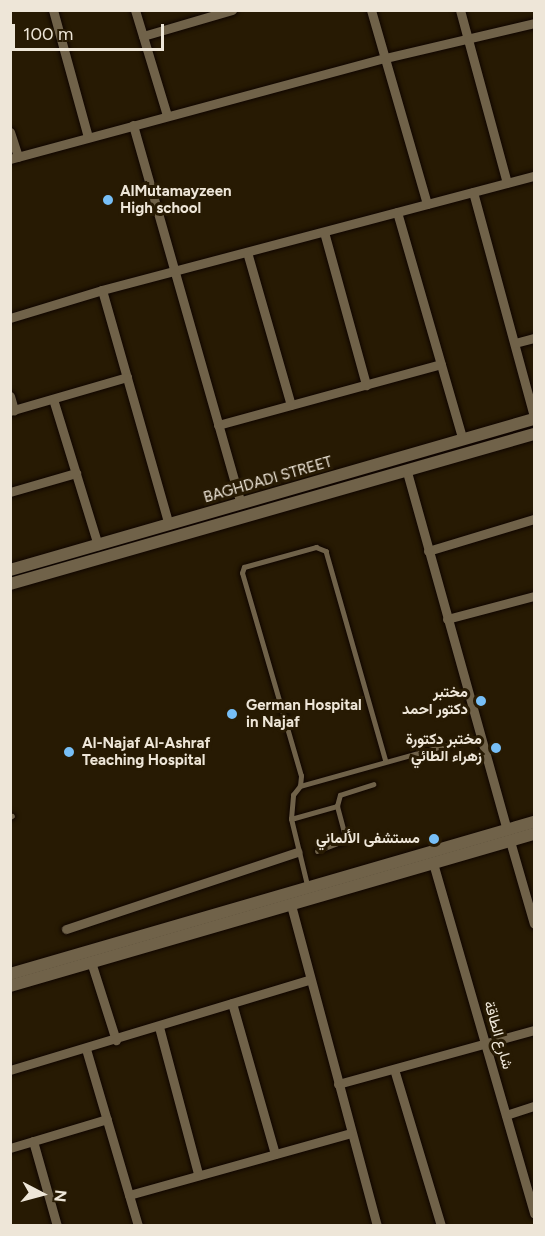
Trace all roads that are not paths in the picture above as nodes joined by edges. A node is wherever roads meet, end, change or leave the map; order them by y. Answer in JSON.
{"nodes":[{"id":1,"x":52,"y":10,"type":"edge"},
{"id":2,"x":135,"y":10,"type":"edge"},
{"id":3,"x":232,"y":10,"type":"edge"},
{"id":4,"x":371,"y":10,"type":"edge"},
{"id":5,"x":460,"y":10,"type":"edge"},
{"id":6,"x":534,"y":23,"type":"edge"},
{"id":7,"x":143,"y":36,"type":"junction"},
{"id":8,"x":468,"y":41,"type":"junction"},
{"id":9,"x":385,"y":58,"type":"junction"},
{"id":10,"x":167,"y":115,"type":"junction"},
{"id":11,"x":133,"y":125,"type":"junction"},
{"id":12,"x":10,"y":132,"type":"edge"},
{"id":13,"x":88,"y":137,"type":"junction"},
{"id":14,"x":14,"y":158,"type":"edge"},
{"id":15,"x":534,"y":176,"type":"edge"},
{"id":16,"x":507,"y":183,"type":"junction"},
{"id":17,"x":473,"y":192,"type":"junction"},
{"id":18,"x":427,"y":204,"type":"junction"},
{"id":19,"x":397,"y":212,"type":"junction"},
{"id":20,"x":324,"y":232,"type":"junction"},
{"id":21,"x":247,"y":252,"type":"junction"},
{"id":22,"x":175,"y":271,"type":"junction"},
{"id":23,"x":102,"y":290,"type":"junction"},
{"id":24,"x":10,"y":318,"type":"edge"},
{"id":25,"x":534,"y":338,"type":"edge"},
{"id":26,"x":514,"y":343,"type":"junction"},
{"id":27,"x":441,"y":364,"type":"junction"},
{"id":28,"x":127,"y":377,"type":"junction"},
{"id":29,"x":366,"y":385,"type":"junction"},
{"id":30,"x":10,"y":396,"type":"edge"},
{"id":31,"x":53,"y":399,"type":"junction"},
{"id":32,"x":291,"y":405,"type":"junction"},
{"id":33,"x":12,"y":410,"type":"edge"},
{"id":34,"x":534,"y":418,"type":"edge"},
{"id":35,"x":218,"y":425,"type":"junction"},
{"id":36,"x":504,"y":428,"type":"junction"},
{"id":37,"x":486,"y":433,"type":"junction"},
{"id":38,"x":534,"y":434,"type":"edge"},
{"id":39,"x":464,"y":440,"type":"junction"},
{"id":40,"x":507,"y":443,"type":"junction"},
{"id":41,"x":490,"y":447,"type":"junction"},
{"id":42,"x":407,"y":472,"type":"junction"},
{"id":43,"x":76,"y":473,"type":"junction"},
{"id":44,"x":10,"y":492,"type":"edge"},
{"id":45,"x":241,"y":504,"type":"junction"},
{"id":46,"x":534,"y":519,"type":"edge"},
{"id":47,"x":169,"y":525,"type":"junction"},
{"id":48,"x":98,"y":545,"type":"junction"},
{"id":49,"x":428,"y":551,"type":"junction"},
{"id":50,"x":38,"y":562,"type":"junction"},
{"id":51,"x":12,"y":570,"type":"edge"},
{"id":52,"x":41,"y":575,"type":"junction"},
{"id":53,"x":14,"y":583,"type":"edge"},
{"id":54,"x":534,"y":596,"type":"edge"},
{"id":55,"x":447,"y":619,"type":"junction"},
{"id":56,"x":458,"y":742,"type":"dead end"},
{"id":57,"x":387,"y":761,"type":"junction"},
{"id":58,"x":373,"y":784,"type":"dead end"},
{"id":59,"x":300,"y":786,"type":"junction"},
{"id":60,"x":337,"y":806,"type":"junction"},
{"id":61,"x":291,"y":819,"type":"junction"},
{"id":62,"x":534,"y":822,"type":"edge"},
{"id":63,"x":534,"y":834,"type":"edge"},
{"id":64,"x":509,"y":835,"type":"junction"},
{"id":65,"x":317,"y":850,"type":"dead end"},
{"id":66,"x":298,"y":852,"type":"junction"},
{"id":67,"x":434,"y":863,"type":"junction"},
{"id":68,"x":308,"y":888,"type":"junction"},
{"id":69,"x":291,"y":905,"type":"junction"},
{"id":70,"x":534,"y":924,"type":"edge"},
{"id":71,"x":66,"y":929,"type":"dead end"},
{"id":72,"x":92,"y":965,"type":"junction"},
{"id":73,"x":10,"y":974,"type":"edge"},
{"id":74,"x":309,"y":980,"type":"junction"},
{"id":75,"x":10,"y":986,"type":"edge"},
{"id":76,"x":232,"y":1003,"type":"junction"},
{"id":77,"x":159,"y":1027,"type":"junction"},
{"id":78,"x":534,"y":1030,"type":"edge"},
{"id":79,"x":116,"y":1040,"type":"junction"},
{"id":80,"x":485,"y":1042,"type":"junction"},
{"id":81,"x":86,"y":1049,"type":"junction"},
{"id":82,"x":394,"y":1069,"type":"junction"},
{"id":83,"x":10,"y":1070,"type":"edge"},
{"id":84,"x":338,"y":1084,"type":"junction"},
{"id":85,"x":534,"y":1106,"type":"edge"},
{"id":86,"x":506,"y":1115,"type":"junction"},
{"id":87,"x":107,"y":1119,"type":"junction"},
{"id":88,"x":351,"y":1132,"type":"junction"},
{"id":89,"x":33,"y":1141,"type":"junction"},
{"id":90,"x":10,"y":1148,"type":"edge"},
{"id":91,"x":275,"y":1154,"type":"junction"},
{"id":92,"x":198,"y":1174,"type":"junction"},
{"id":93,"x":530,"y":1183,"type":"edge"},
{"id":94,"x":129,"y":1195,"type":"junction"},
{"id":95,"x":534,"y":1214,"type":"edge"},
{"id":96,"x":57,"y":1226,"type":"edge"},
{"id":97,"x":138,"y":1226,"type":"edge"},
{"id":98,"x":377,"y":1226,"type":"edge"},
{"id":99,"x":441,"y":1226,"type":"edge"}],
"edges":[{"from":1,"to":13,"type":"street"},
{"from":2,"to":7,"type":"street"},
{"from":3,"to":7,"type":"street"},
{"from":4,"to":9,"type":"street"},
{"from":5,"to":8,"type":"street"},
{"from":6,"to":8,"type":"street"},
{"from":7,"to":10,"type":"street"},
{"from":8,"to":9,"type":"street"},
{"from":8,"to":16,"type":"street"},
{"from":9,"to":10,"type":"street"},
{"from":9,"to":18,"type":"street"},
{"from":10,"to":11,"type":"street"},
{"from":11,"to":13,"type":"street"},
{"from":11,"to":22,"type":"street"},
{"from":12,"to":14,"type":"street"},
{"from":13,"to":14,"type":"street"},
{"from":15,"to":16,"type":"street"},
{"from":16,"to":17,"type":"street"},
{"from":17,"to":18,"type":"street"},
{"from":17,"to":26,"type":"street"},
{"from":18,"to":19,"type":"street"},
{"from":19,"to":20,"type":"street"},
{"from":19,"to":27,"type":"street"},
{"from":20,"to":21,"type":"street"},
{"from":20,"to":29,"type":"street"},
{"from":21,"to":22,"type":"street"},
{"from":21,"to":32,"type":"street"},
{"from":22,"to":23,"type":"street"},
{"from":22,"to":35,"type":"street"},
{"from":23,"to":24,"type":"street"},
{"from":23,"to":28,"type":"street"},
{"from":25,"to":26,"type":"street"},
{"from":26,"to":34,"type":"street"},
{"from":27,"to":29,"type":"street"},
{"from":27,"to":39,"type":"street"},
{"from":28,"to":31,"type":"street"},
{"from":28,"to":47,"type":"street"},
{"from":29,"to":32,"type":"street"},
{"from":30,"to":33,"type":"street"},
{"from":31,"to":33,"type":"street"},
{"from":31,"to":43,"type":"street"},
{"from":32,"to":35,"type":"street"},
{"from":34,"to":36,"type":"street","name":"BAGHDADI STREET"},
{"from":35,"to":45,"type":"street"},
{"from":36,"to":37,"type":"street","name":"BAGHDADI STREET"},
{"from":36,"to":40,"type":"street"},
{"from":37,"to":39,"type":"street","name":"BAGHDADI STREET"},
{"from":37,"to":41,"type":"street"},
{"from":38,"to":40,"type":"street","name":"BAGHDADI STREET"},
{"from":39,"to":45,"type":"street","name":"BAGHDADI STREET"},
{"from":40,"to":41,"type":"street","name":"BAGHDADI STREET"},
{"from":41,"to":42,"type":"street","name":"BAGHDADI STREET"},
{"from":42,"to":49,"type":"street"},
{"from":42,"to":52,"type":"street","name":"BAGHDADI STREET"},
{"from":43,"to":44,"type":"street"},
{"from":43,"to":48,"type":"street"},
{"from":45,"to":47,"type":"street","name":"BAGHDADI STREET"},
{"from":46,"to":49,"type":"street"},
{"from":47,"to":48,"type":"street","name":"BAGHDADI STREET"},
{"from":48,"to":50,"type":"street","name":"BAGHDADI STREET"},
{"from":49,"to":55,"type":"street"},
{"from":50,"to":51,"type":"street","name":"BAGHDADI STREET"},
{"from":50,"to":52,"type":"street"},
{"from":51,"to":53,"type":"street"},
{"from":52,"to":53,"type":"street","name":"BAGHDADI STREET"},
{"from":54,"to":55,"type":"street"},
{"from":55,"to":64,"type":"street"},
{"from":56,"to":57,"type":"lane"},
{"from":57,"to":59,"type":"lane"},
{"from":57,"to":59,"type":"lane"},
{"from":58,"to":60,"type":"lane"},
{"from":59,"to":61,"type":"lane"},
{"from":60,"to":61,"type":"lane"},
{"from":60,"to":65,"type":"lane"},
{"from":61,"to":66,"type":"lane"},
{"from":62,"to":64,"type":"street"},
{"from":63,"to":64,"type":"street"},
{"from":64,"to":67,"type":"street"},
{"from":64,"to":68,"type":"street"},
{"from":64,"to":70,"type":"street"},
{"from":66,"to":68,"type":"lane"},
{"from":66,"to":71,"type":"street"},
{"from":67,"to":69,"type":"street"},
{"from":67,"to":80,"type":"street","name":"شارع الطاقة"},
{"from":68,"to":73,"type":"street"},
{"from":69,"to":72,"type":"street"},
{"from":69,"to":74,"type":"street"},
{"from":72,"to":75,"type":"street"},
{"from":72,"to":79,"type":"street"},
{"from":74,"to":76,"type":"street"},
{"from":74,"to":84,"type":"street"},
{"from":76,"to":77,"type":"street"},
{"from":76,"to":91,"type":"street"},
{"from":77,"to":79,"type":"street"},
{"from":77,"to":92,"type":"street"},
{"from":78,"to":80,"type":"street"},
{"from":79,"to":81,"type":"street"},
{"from":80,"to":82,"type":"street"},
{"from":80,"to":86,"type":"street","name":"شارع الطاقة"},
{"from":81,"to":83,"type":"street"},
{"from":81,"to":87,"type":"street"},
{"from":82,"to":84,"type":"street"},
{"from":82,"to":99,"type":"street"},
{"from":84,"to":88,"type":"street"},
{"from":85,"to":86,"type":"street"},
{"from":86,"to":93,"type":"street","name":"شارع الطاقة"},
{"from":87,"to":89,"type":"street"},
{"from":87,"to":94,"type":"street"},
{"from":88,"to":91,"type":"street"},
{"from":88,"to":98,"type":"street"},
{"from":89,"to":90,"type":"street"},
{"from":89,"to":96,"type":"street"},
{"from":91,"to":92,"type":"street"},
{"from":92,"to":94,"type":"street"},
{"from":93,"to":95,"type":"street","name":"شارع الطاقة"},
{"from":94,"to":97,"type":"street"}]}
